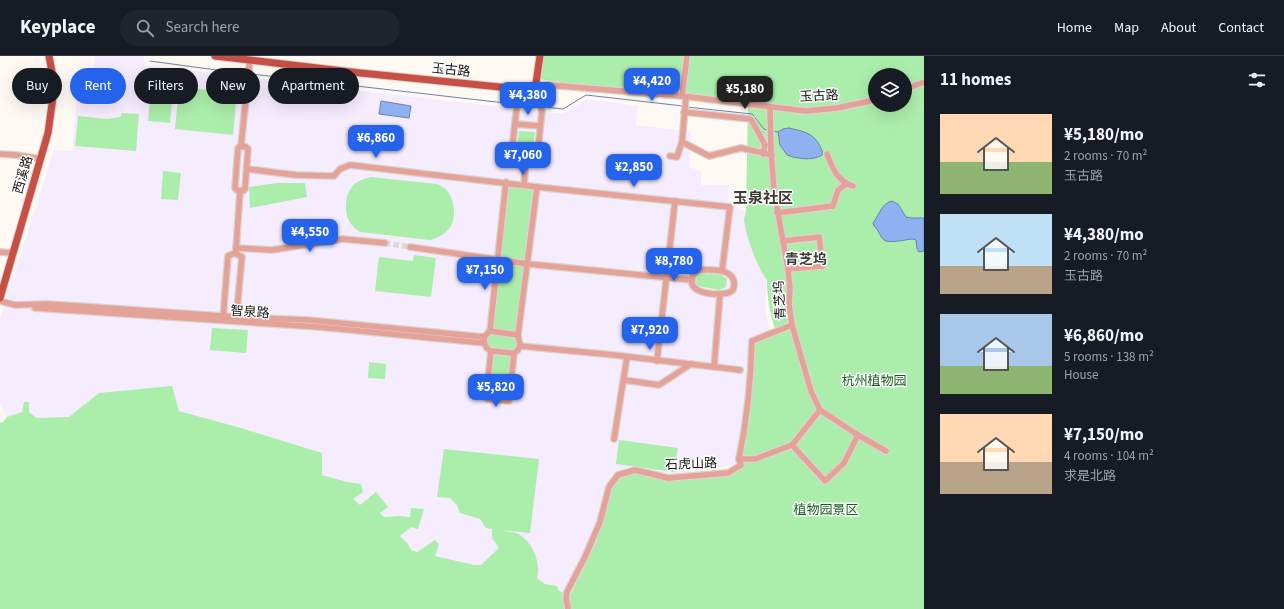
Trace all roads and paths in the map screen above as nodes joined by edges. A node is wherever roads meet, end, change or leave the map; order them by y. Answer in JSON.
{"nodes":[{"id":1,"x":49,"y":56,"type":"edge"},
{"id":2,"x":215,"y":56,"type":"edge"},
{"id":3,"x":540,"y":56,"type":"edge"},
{"id":4,"x":687,"y":56,"type":"edge"},
{"id":5,"x":250,"y":61,"type":"edge"},
{"id":6,"x":924,"y":82,"type":"edge"},
{"id":7,"x":535,"y":86,"type":"junction"},
{"id":8,"x":912,"y":86,"type":"edge"},
{"id":9,"x":518,"y":89,"type":"junction"},
{"id":10,"x":684,"y":96,"type":"junction"},
{"id":11,"x":868,"y":101,"type":"edge"},
{"id":12,"x":770,"y":106,"type":"junction"},
{"id":13,"x":684,"y":113,"type":"junction"},
{"id":14,"x":515,"y":124,"type":"junction"},
{"id":15,"x":540,"y":126,"type":"junction"},
{"id":16,"x":682,"y":142,"type":"junction"},
{"id":17,"x":243,"y":146,"type":"junction"},
{"id":18,"x":0,"y":154,"type":"edge"},
{"id":19,"x":763,"y":154,"type":"junction"},
{"id":20,"x":827,"y":154,"type":"dead end"},
{"id":21,"x":772,"y":155,"type":"junction"},
{"id":22,"x":670,"y":156,"type":"dead end"},
{"id":23,"x":524,"y":158,"type":"junction"},
{"id":24,"x":41,"y":159,"type":"junction"},
{"id":25,"x":247,"y":169,"type":"junction"},
{"id":26,"x":506,"y":182,"type":"junction"},
{"id":27,"x":846,"y":184,"type":"junction"},
{"id":28,"x":522,"y":185,"type":"junction"},
{"id":29,"x":853,"y":186,"type":"dead end"},
{"id":30,"x":537,"y":187,"type":"junction"},
{"id":31,"x":240,"y":191,"type":"junction"},
{"id":32,"x":675,"y":201,"type":"junction"},
{"id":33,"x":777,"y":213,"type":"junction"},
{"id":34,"x":783,"y":241,"type":"junction"},
{"id":35,"x":385,"y":243,"type":"tunnel mouth"},
{"id":36,"x":410,"y":247,"type":"tunnel mouth"},
{"id":37,"x":236,"y":251,"type":"junction"},
{"id":38,"x":0,"y":252,"type":"edge"},
{"id":39,"x":12,"y":253,"type":"junction"},
{"id":40,"x":497,"y":260,"type":"junction"},
{"id":41,"x":528,"y":264,"type":"junction"},
{"id":42,"x":788,"y":269,"type":"junction"},
{"id":43,"x":722,"y":271,"type":"junction"},
{"id":44,"x":666,"y":277,"type":"junction"},
{"id":45,"x":692,"y":280,"type":"junction"},
{"id":46,"x":720,"y":294,"type":"junction"},
{"id":47,"x":0,"y":298,"type":"edge"},
{"id":48,"x":0,"y":301,"type":"edge"},
{"id":49,"x":223,"y":319,"type":"junction"},
{"id":50,"x":236,"y":320,"type":"junction"},
{"id":51,"x":792,"y":325,"type":"junction"},
{"id":52,"x":490,"y":332,"type":"junction"},
{"id":53,"x":518,"y":335,"type":"junction"},
{"id":54,"x":484,"y":340,"type":"junction"},
{"id":55,"x":520,"y":345,"type":"junction"},
{"id":56,"x":491,"y":351,"type":"junction"},
{"id":57,"x":514,"y":353,"type":"junction"},
{"id":58,"x":627,"y":357,"type":"junction"},
{"id":59,"x":657,"y":361,"type":"junction"},
{"id":60,"x":691,"y":364,"type":"junction"},
{"id":61,"x":714,"y":367,"type":"junction"},
{"id":62,"x":740,"y":370,"type":"dead end"},
{"id":63,"x":624,"y":380,"type":"junction"},
{"id":64,"x":820,"y":410,"type":"junction"},
{"id":65,"x":858,"y":435,"type":"junction"},
{"id":66,"x":614,"y":439,"type":"dead end"},
{"id":67,"x":792,"y":445,"type":"junction"},
{"id":68,"x":886,"y":451,"type":"dead end"},
{"id":69,"x":739,"y":459,"type":"junction"},
{"id":70,"x":568,"y":609,"type":"edge"}],
"edges":[{"from":1,"to":24,"type":"main road","name":"西溪路"},
{"from":2,"to":5,"type":"main road","name":"玉古路"},
{"from":3,"to":7,"type":"main road"},
{"from":4,"to":10,"type":"street"},
{"from":5,"to":9,"type":"main road","name":"玉古路"},
{"from":5,"to":17,"type":"street"},
{"from":6,"to":8,"type":"street"},
{"from":7,"to":9,"type":"main road","name":"玉古路"},
{"from":7,"to":10,"type":"street","name":"玉古路"},
{"from":7,"to":15,"type":"street"},
{"from":9,"to":14,"type":"street"},
{"from":10,"to":12,"type":"street","name":"玉古路"},
{"from":10,"to":13,"type":"street"},
{"from":11,"to":12,"type":"street","name":"玉古路"},
{"from":12,"to":21,"type":"street","name":"青芝坞"},
{"from":13,"to":16,"type":"street"},
{"from":13,"to":19,"type":"street"},
{"from":14,"to":15,"type":"street"},
{"from":14,"to":23,"type":"street"},
{"from":15,"to":23,"type":"street"},
{"from":16,"to":19,"type":"street"},
{"from":16,"to":22,"type":"street"},
{"from":17,"to":25,"type":"street"},
{"from":17,"to":31,"type":"street"},
{"from":18,"to":24,"type":"street"},
{"from":19,"to":21,"type":"street"},
{"from":20,"to":27,"type":"street"},
{"from":21,"to":33,"type":"street","name":"青芝坞"},
{"from":23,"to":28,"type":"street"},
{"from":24,"to":39,"type":"main road","name":"西溪路"},
{"from":25,"to":26,"type":"street"},
{"from":25,"to":31,"type":"street"},
{"from":26,"to":28,"type":"street"},
{"from":26,"to":40,"type":"street"},
{"from":27,"to":29,"type":"street"},
{"from":27,"to":33,"type":"street"},
{"from":28,"to":30,"type":"street"},
{"from":30,"to":32,"type":"street"},
{"from":30,"to":41,"type":"street"},
{"from":31,"to":37,"type":"street"},
{"from":32,"to":43,"type":"street"},
{"from":32,"to":44,"type":"street"},
{"from":33,"to":34,"type":"street","name":"青芝坞"},
{"from":34,"to":42,"type":"street","name":"青芝坞"},
{"from":34,"to":42,"type":"street"},
{"from":35,"to":37,"type":"street"},
{"from":36,"to":40,"type":"street"},
{"from":37,"to":49,"type":"street"},
{"from":37,"to":50,"type":"street"},
{"from":38,"to":39,"type":"street"},
{"from":39,"to":47,"type":"main road","name":"西溪路"},
{"from":40,"to":41,"type":"street"},
{"from":40,"to":52,"type":"street"},
{"from":41,"to":44,"type":"street"},
{"from":41,"to":53,"type":"street"},
{"from":42,"to":51,"type":"street","name":"青芝坞"},
{"from":43,"to":45,"type":"street"},
{"from":43,"to":46,"type":"street"},
{"from":44,"to":45,"type":"street"},
{"from":44,"to":59,"type":"street"},
{"from":45,"to":46,"type":"street"},
{"from":46,"to":61,"type":"street"},
{"from":48,"to":49,"type":"street","name":"智泉路"},
{"from":49,"to":50,"type":"street","name":"智泉路"},
{"from":50,"to":54,"type":"street","name":"智泉路"},
{"from":51,"to":64,"type":"street","name":"青芝坞"},
{"from":51,"to":69,"type":"street","name":"石虎山路"},
{"from":52,"to":53,"type":"street"},
{"from":52,"to":54,"type":"street"},
{"from":53,"to":55,"type":"street"},
{"from":54,"to":56,"type":"street"},
{"from":55,"to":57,"type":"street"},
{"from":55,"to":58,"type":"street"},
{"from":56,"to":57,"type":"street"},
{"from":56,"to":57,"type":"street"},
{"from":58,"to":59,"type":"street"},
{"from":58,"to":63,"type":"street"},
{"from":59,"to":60,"type":"street"},
{"from":60,"to":61,"type":"street"},
{"from":60,"to":63,"type":"street"},
{"from":61,"to":62,"type":"street"},
{"from":63,"to":66,"type":"street"},
{"from":64,"to":65,"type":"street"},
{"from":64,"to":67,"type":"street"},
{"from":65,"to":67,"type":"street"},
{"from":65,"to":68,"type":"street"},
{"from":67,"to":69,"type":"street"},
{"from":69,"to":70,"type":"street","name":"石虎山路"}]}
